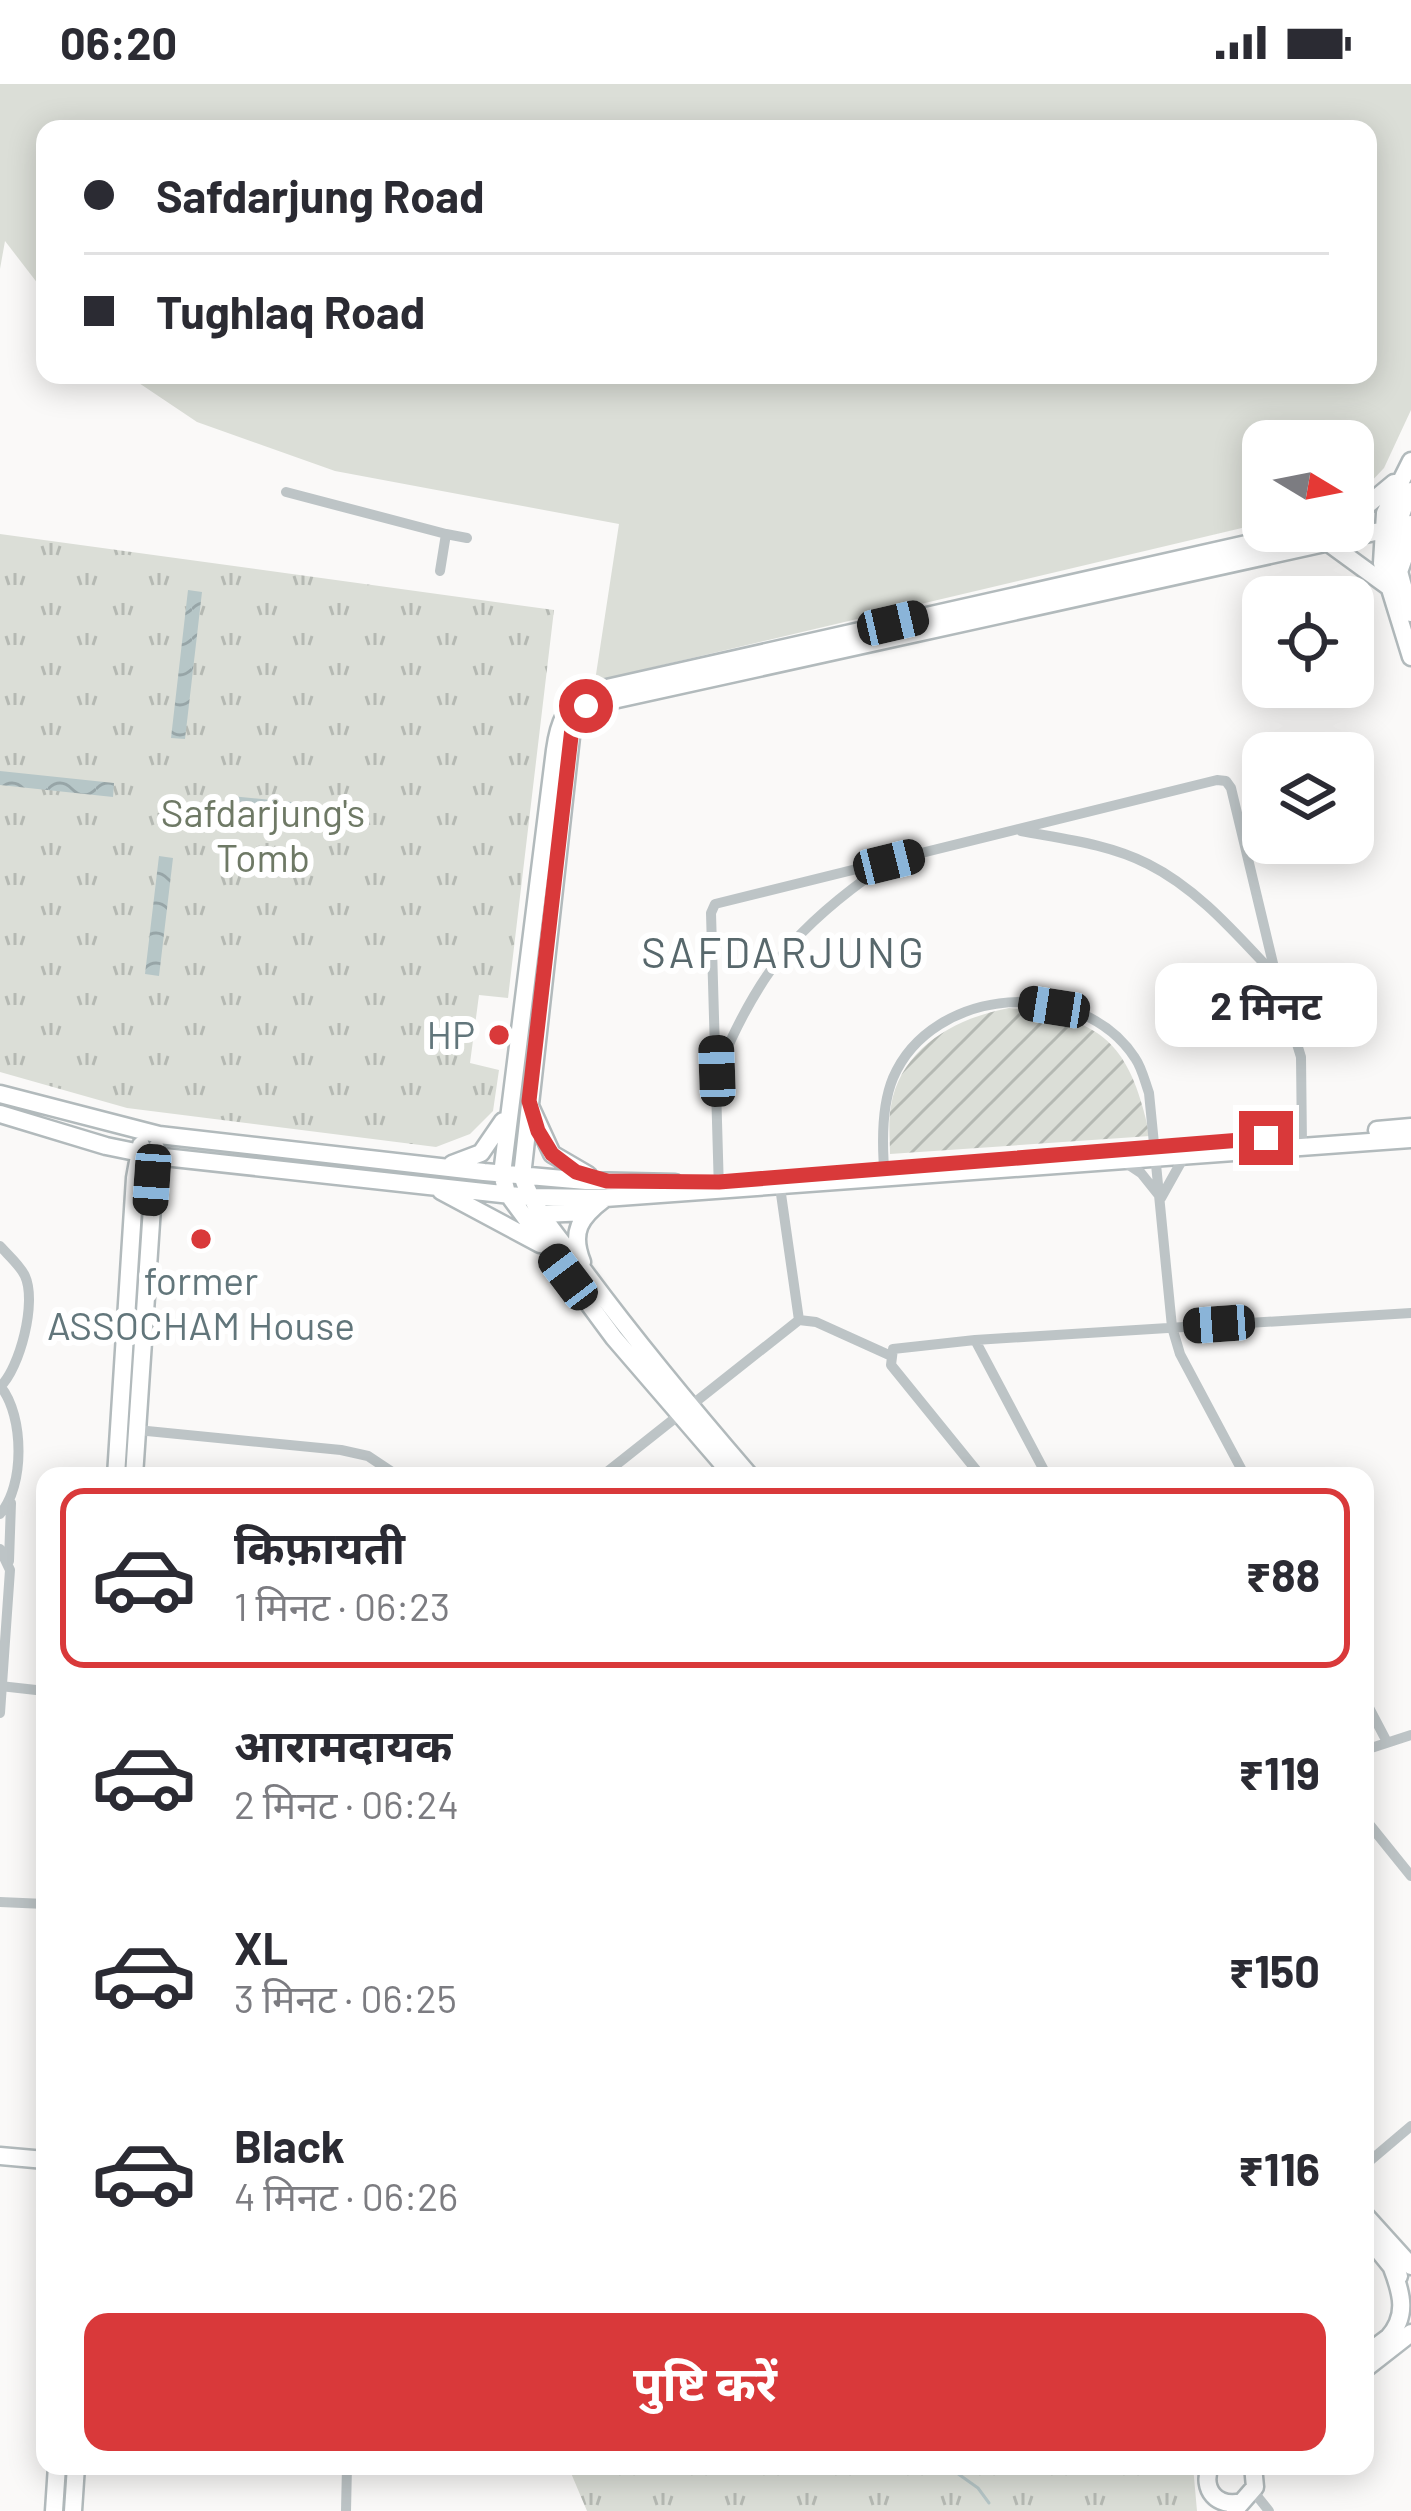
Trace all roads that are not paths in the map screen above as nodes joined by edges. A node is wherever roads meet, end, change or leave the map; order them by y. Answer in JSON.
{"nodes":[{"id":1,"x":1409,"y":465,"type":"edge"},
{"id":2,"x":1411,"y":491,"type":"edge"},
{"id":3,"x":286,"y":492,"type":"dead end"},
{"id":4,"x":1374,"y":503,"type":"edge"},
{"id":5,"x":1399,"y":521,"type":"edge"},
{"id":6,"x":446,"y":533,"type":"junction"},
{"id":7,"x":467,"y":538,"type":"dead end"},
{"id":8,"x":1242,"y":545,"type":"edge"},
{"id":9,"x":1293,"y":552,"type":"edge"},
{"id":10,"x":1344,"y":552,"type":"edge"},
{"id":11,"x":440,"y":571,"type":"dead end"},
{"id":12,"x":1394,"y":580,"type":"junction"},
{"id":13,"x":1406,"y":610,"type":"edge"},
{"id":14,"x":1411,"y":657,"type":"edge"},
{"id":15,"x":1018,"y":831,"type":"junction"},
{"id":16,"x":889,"y":862,"type":"junction"},
{"id":17,"x":1276,"y":976,"type":"junction"},
{"id":18,"x":531,"y":1004,"type":"junction"},
{"id":19,"x":717,"y":1071,"type":"junction"},
{"id":20,"x":0,"y":1094,"type":"edge"},
{"id":21,"x":529,"y":1101,"type":"junction"},
{"id":22,"x":509,"y":1108,"type":"junction"},
{"id":23,"x":0,"y":1114,"type":"edge"},
{"id":24,"x":1411,"y":1127,"type":"edge"},
{"id":25,"x":151,"y":1134,"type":"junction"},
{"id":26,"x":1411,"y":1139,"type":"edge"},
{"id":27,"x":1302,"y":1140,"type":"junction"},
{"id":28,"x":1157,"y":1153,"type":"junction"},
{"id":29,"x":148,"y":1155,"type":"junction"},
{"id":30,"x":1185,"y":1155,"type":"junction"},
{"id":31,"x":1123,"y":1161,"type":"junction"},
{"id":32,"x":440,"y":1167,"type":"junction"},
{"id":33,"x":502,"y":1174,"type":"junction"},
{"id":34,"x":885,"y":1175,"type":"junction"},
{"id":35,"x":522,"y":1176,"type":"junction"},
{"id":36,"x":432,"y":1186,"type":"junction"},
{"id":37,"x":719,"y":1187,"type":"junction"},
{"id":38,"x":781,"y":1187,"type":"junction"},
{"id":39,"x":606,"y":1190,"type":"junction"},
{"id":40,"x":507,"y":1193,"type":"junction"},
{"id":41,"x":530,"y":1197,"type":"junction"},
{"id":42,"x":1161,"y":1198,"type":"junction"},
{"id":43,"x":588,"y":1212,"type":"junction"},
{"id":44,"x":542,"y":1214,"type":"junction"},
{"id":45,"x":0,"y":1246,"type":"edge"},
{"id":46,"x":546,"y":1247,"type":"junction"},
{"id":47,"x":586,"y":1274,"type":"junction"},
{"id":48,"x":1410,"y":1312,"type":"edge"},
{"id":49,"x":799,"y":1320,"type":"junction"},
{"id":50,"x":1172,"y":1327,"type":"junction"},
{"id":51,"x":975,"y":1340,"type":"junction"},
{"id":52,"x":889,"y":1354,"type":"junction"},
{"id":53,"x":1,"y":1387,"type":"edge"},
{"id":54,"x":684,"y":1408,"type":"junction"},
{"id":55,"x":137,"y":1430,"type":"junction"},
{"id":56,"x":117,"y":1467,"type":"edge"},
{"id":57,"x":135,"y":1467,"type":"edge"},
{"id":58,"x":384,"y":1467,"type":"edge"},
{"id":59,"x":613,"y":1467,"type":"edge"},
{"id":60,"x":727,"y":1467,"type":"edge"},
{"id":61,"x":741,"y":1467,"type":"edge"},
{"id":62,"x":974,"y":1467,"type":"edge"},
{"id":63,"x":1042,"y":1467,"type":"edge"},
{"id":64,"x":1240,"y":1467,"type":"edge"},
{"id":65,"x":11,"y":1499,"type":"junction"},
{"id":66,"x":0,"y":1514,"type":"edge"},
{"id":67,"x":0,"y":1549,"type":"edge"},
{"id":68,"x":8,"y":1561,"type":"junction"},
{"id":69,"x":1,"y":1686,"type":"edge"},
{"id":70,"x":36,"y":1690,"type":"edge"},
{"id":71,"x":0,"y":1713,"type":"edge"},
{"id":72,"x":1374,"y":1717,"type":"edge"},
{"id":73,"x":1411,"y":1735,"type":"edge"},
{"id":74,"x":1387,"y":1742,"type":"junction"},
{"id":75,"x":1374,"y":1747,"type":"edge"},
{"id":76,"x":1374,"y":1830,"type":"edge"},
{"id":77,"x":1411,"y":1876,"type":"edge"},
{"id":78,"x":0,"y":1902,"type":"edge"},
{"id":79,"x":36,"y":1904,"type":"edge"},
{"id":80,"x":1411,"y":2126,"type":"edge"},
{"id":81,"x":0,"y":2156,"type":"edge"},
{"id":82,"x":1374,"y":2157,"type":"edge"},
{"id":83,"x":36,"y":2159,"type":"edge"},
{"id":84,"x":1374,"y":2229,"type":"edge"},
{"id":85,"x":1374,"y":2242,"type":"edge"},
{"id":86,"x":1401,"y":2267,"type":"edge"},
{"id":87,"x":1411,"y":2291,"type":"edge"},
{"id":88,"x":1410,"y":2331,"type":"edge"},
{"id":89,"x":1388,"y":2338,"type":"junction"},
{"id":90,"x":1374,"y":2349,"type":"edge"},
{"id":91,"x":1374,"y":2361,"type":"edge"},
{"id":92,"x":56,"y":2475,"type":"edge"},
{"id":93,"x":76,"y":2475,"type":"edge"},
{"id":94,"x":347,"y":2475,"type":"edge"},
{"id":95,"x":1209,"y":2475,"type":"edge"},
{"id":96,"x":1249,"y":2475,"type":"edge"},
{"id":97,"x":1233,"y":2503,"type":"edge"},
{"id":98,"x":54,"y":2511,"type":"edge"},
{"id":99,"x":74,"y":2511,"type":"edge"},
{"id":100,"x":346,"y":2511,"type":"edge"},
{"id":101,"x":1269,"y":2511,"type":"edge"}],
"edges":[{"from":1,"to":4,"type":"main road"},
{"from":1,"to":5,"type":"main road"},
{"from":2,"to":5,"type":"main road"},
{"from":3,"to":6,"type":"street"},
{"from":5,"to":12,"type":"main road"},
{"from":5,"to":12,"type":"main road"},
{"from":6,"to":7,"type":"street"},
{"from":6,"to":11,"type":"street"},
{"from":8,"to":18,"type":"main road"},
{"from":9,"to":18,"type":"main road"},
{"from":10,"to":12,"type":"main road"},
{"from":12,"to":13,"type":"main road"},
{"from":13,"to":14,"type":"main road"},
{"from":15,"to":16,"type":"street"},
{"from":15,"to":17,"type":"street"},
{"from":15,"to":17,"type":"street"},
{"from":16,"to":19,"type":"street"},
{"from":16,"to":19,"type":"street"},
{"from":17,"to":27,"type":"street"},
{"from":18,"to":21,"type":"main road"},
{"from":18,"to":22,"type":"main road"},
{"from":19,"to":37,"type":"street"},
{"from":20,"to":25,"type":"main road"},
{"from":21,"to":35,"type":"main road"},
{"from":21,"to":39,"type":"main road"},
{"from":22,"to":32,"type":"main road"},
{"from":22,"to":33,"type":"main road"},
{"from":23,"to":29,"type":"main road"},
{"from":24,"to":27,"type":"main road"},
{"from":25,"to":29,"type":"main road"},
{"from":25,"to":32,"type":"main road"},
{"from":26,"to":27,"type":"main road"},
{"from":27,"to":28,"type":"main road"},
{"from":27,"to":30,"type":"main road"},
{"from":28,"to":30,"type":"main road"},
{"from":28,"to":31,"type":"main road"},
{"from":28,"to":34,"type":"main road"},
{"from":28,"to":34,"type":"street"},
{"from":28,"to":42,"type":"street"},
{"from":29,"to":36,"type":"main road"},
{"from":29,"to":55,"type":"main road"},
{"from":29,"to":56,"type":"main road"},
{"from":30,"to":42,"type":"street"},
{"from":31,"to":34,"type":"main road"},
{"from":31,"to":42,"type":"street"},
{"from":32,"to":33,"type":"main road"},
{"from":33,"to":35,"type":"main road"},
{"from":33,"to":40,"type":"main road"},
{"from":34,"to":37,"type":"main road"},
{"from":34,"to":38,"type":"main road"},
{"from":35,"to":39,"type":"main road"},
{"from":35,"to":41,"type":"main road"},
{"from":36,"to":40,"type":"main road"},
{"from":36,"to":46,"type":"main road"},
{"from":37,"to":38,"type":"main road"},
{"from":37,"to":39,"type":"main road"},
{"from":38,"to":49,"type":"street"},
{"from":39,"to":41,"type":"main road"},
{"from":39,"to":43,"type":"main road"},
{"from":40,"to":41,"type":"main road"},
{"from":40,"to":46,"type":"main road"},
{"from":41,"to":44,"type":"main road"},
{"from":42,"to":50,"type":"street"},
{"from":43,"to":44,"type":"main road"},
{"from":43,"to":47,"type":"main road"},
{"from":44,"to":47,"type":"main road"},
{"from":45,"to":53,"type":"street"},
{"from":46,"to":54,"type":"main road"},
{"from":47,"to":54,"type":"main road"},
{"from":48,"to":50,"type":"street"},
{"from":49,"to":52,"type":"street"},
{"from":49,"to":54,"type":"street"},
{"from":50,"to":51,"type":"street"},
{"from":50,"to":64,"type":"street"},
{"from":51,"to":52,"type":"street"},
{"from":51,"to":63,"type":"street"},
{"from":52,"to":62,"type":"street"},
{"from":53,"to":65,"type":"street"},
{"from":54,"to":59,"type":"street"},
{"from":54,"to":60,"type":"main road"},
{"from":54,"to":61,"type":"main road"},
{"from":55,"to":57,"type":"main road"},
{"from":55,"to":58,"type":"street"},
{"from":65,"to":66,"type":"street"},
{"from":65,"to":68,"type":"street"},
{"from":67,"to":68,"type":"street"},
{"from":68,"to":69,"type":"street"},
{"from":69,"to":70,"type":"street"},
{"from":69,"to":71,"type":"street"},
{"from":72,"to":74,"type":"street"},
{"from":73,"to":74,"type":"street"},
{"from":74,"to":75,"type":"street"},
{"from":76,"to":77,"type":"street"},
{"from":78,"to":79,"type":"street"},
{"from":80,"to":82,"type":"street"},
{"from":81,"to":83,"type":"main road"},
{"from":84,"to":86,"type":"main road"},
{"from":85,"to":86,"type":"main road"},
{"from":86,"to":87,"type":"main road"},
{"from":86,"to":89,"type":"main road"},
{"from":88,"to":89,"type":"main road"},
{"from":88,"to":91,"type":"main road"},
{"from":89,"to":90,"type":"main road"},
{"from":92,"to":98,"type":"main road"},
{"from":93,"to":99,"type":"main road"},
{"from":94,"to":100,"type":"street"},
{"from":95,"to":97,"type":"main road"},
{"from":96,"to":97,"type":"main road"},
{"from":97,"to":101,"type":"street"}]}
